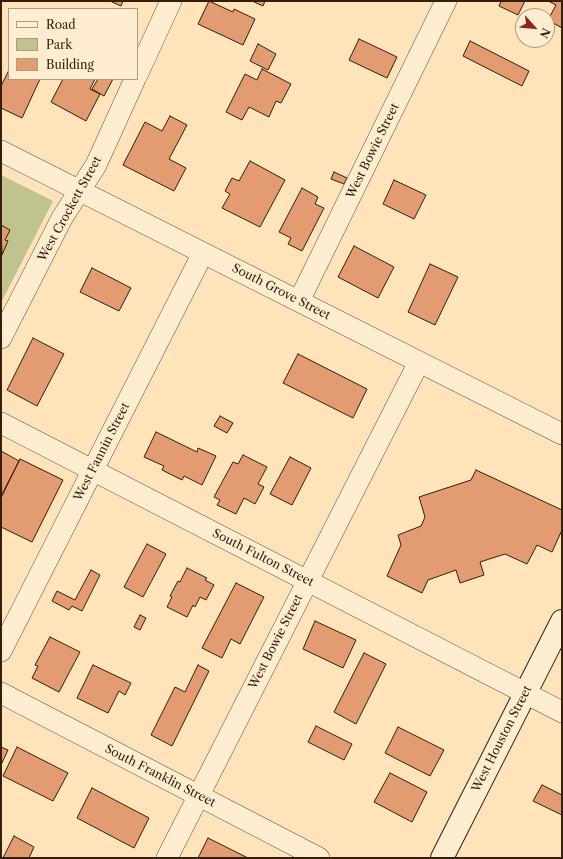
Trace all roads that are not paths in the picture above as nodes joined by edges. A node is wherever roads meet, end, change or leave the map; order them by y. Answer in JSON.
{"nodes":[{"id":1,"x":171,"y":1,"type":"edge"},
{"id":2,"x":446,"y":1,"type":"edge"},
{"id":3,"x":138,"y":73,"type":"edge"},
{"id":4,"x":135,"y":80,"type":"edge"},
{"id":5,"x":1,"y":151,"type":"edge"},
{"id":6,"x":80,"y":191,"type":"junction"},
{"id":7,"x":203,"y":253,"type":"junction"},
{"id":8,"x":300,"y":301,"type":"junction"},
{"id":9,"x":1,"y":338,"type":"edge"},
{"id":10,"x":419,"y":362,"type":"junction"},
{"id":11,"x":1,"y":423,"type":"edge"},
{"id":12,"x":562,"y":434,"type":"edge"},
{"id":13,"x":92,"y":470,"type":"junction"},
{"id":14,"x":307,"y":581,"type":"junction"},
{"id":15,"x":562,"y":621,"type":"edge"},
{"id":16,"x":1,"y":651,"type":"edge"},
{"id":17,"x":1,"y":693,"type":"edge"},
{"id":18,"x":526,"y":693,"type":"junction"},
{"id":19,"x":562,"y":712,"type":"edge"},
{"id":20,"x":198,"y":796,"type":"junction"},
{"id":21,"x":166,"y":858,"type":"edge"},
{"id":22,"x":319,"y":858,"type":"edge"},
{"id":23,"x":442,"y":858,"type":"edge"}],
"edges":[{"from":1,"to":3,"type":"street"},
{"from":2,"to":8,"type":"street","name":"West Bowie Street"},
{"from":4,"to":6,"type":"street","name":"West Crockett Street"},
{"from":5,"to":6,"type":"street","name":"South Grove Street"},
{"from":6,"to":7,"type":"street","name":"South Grove Street"},
{"from":6,"to":9,"type":"street","name":"West Crockett Street"},
{"from":7,"to":8,"type":"street","name":"South Grove Street"},
{"from":7,"to":13,"type":"street","name":"West Fannin Street"},
{"from":8,"to":10,"type":"street","name":"South Grove Street"},
{"from":10,"to":12,"type":"street","name":"South Grove Street"},
{"from":10,"to":14,"type":"street","name":"West Bowie Street"},
{"from":11,"to":13,"type":"street","name":"South Fulton Street"},
{"from":13,"to":14,"type":"street","name":"South Fulton Street"},
{"from":13,"to":16,"type":"street","name":"West Fannin Street"},
{"from":14,"to":18,"type":"street","name":"South Fulton Street"},
{"from":14,"to":20,"type":"street","name":"West Bowie Street"},
{"from":15,"to":18,"type":"main road","name":"West Houston Street"},
{"from":17,"to":20,"type":"street","name":"South Franklin Street"},
{"from":18,"to":19,"type":"street","name":"South Fulton Street"},
{"from":18,"to":23,"type":"main road","name":"West Houston Street"},
{"from":20,"to":21,"type":"street","name":"West Bowie Street"},
{"from":20,"to":22,"type":"street","name":"South Franklin Street"}]}
